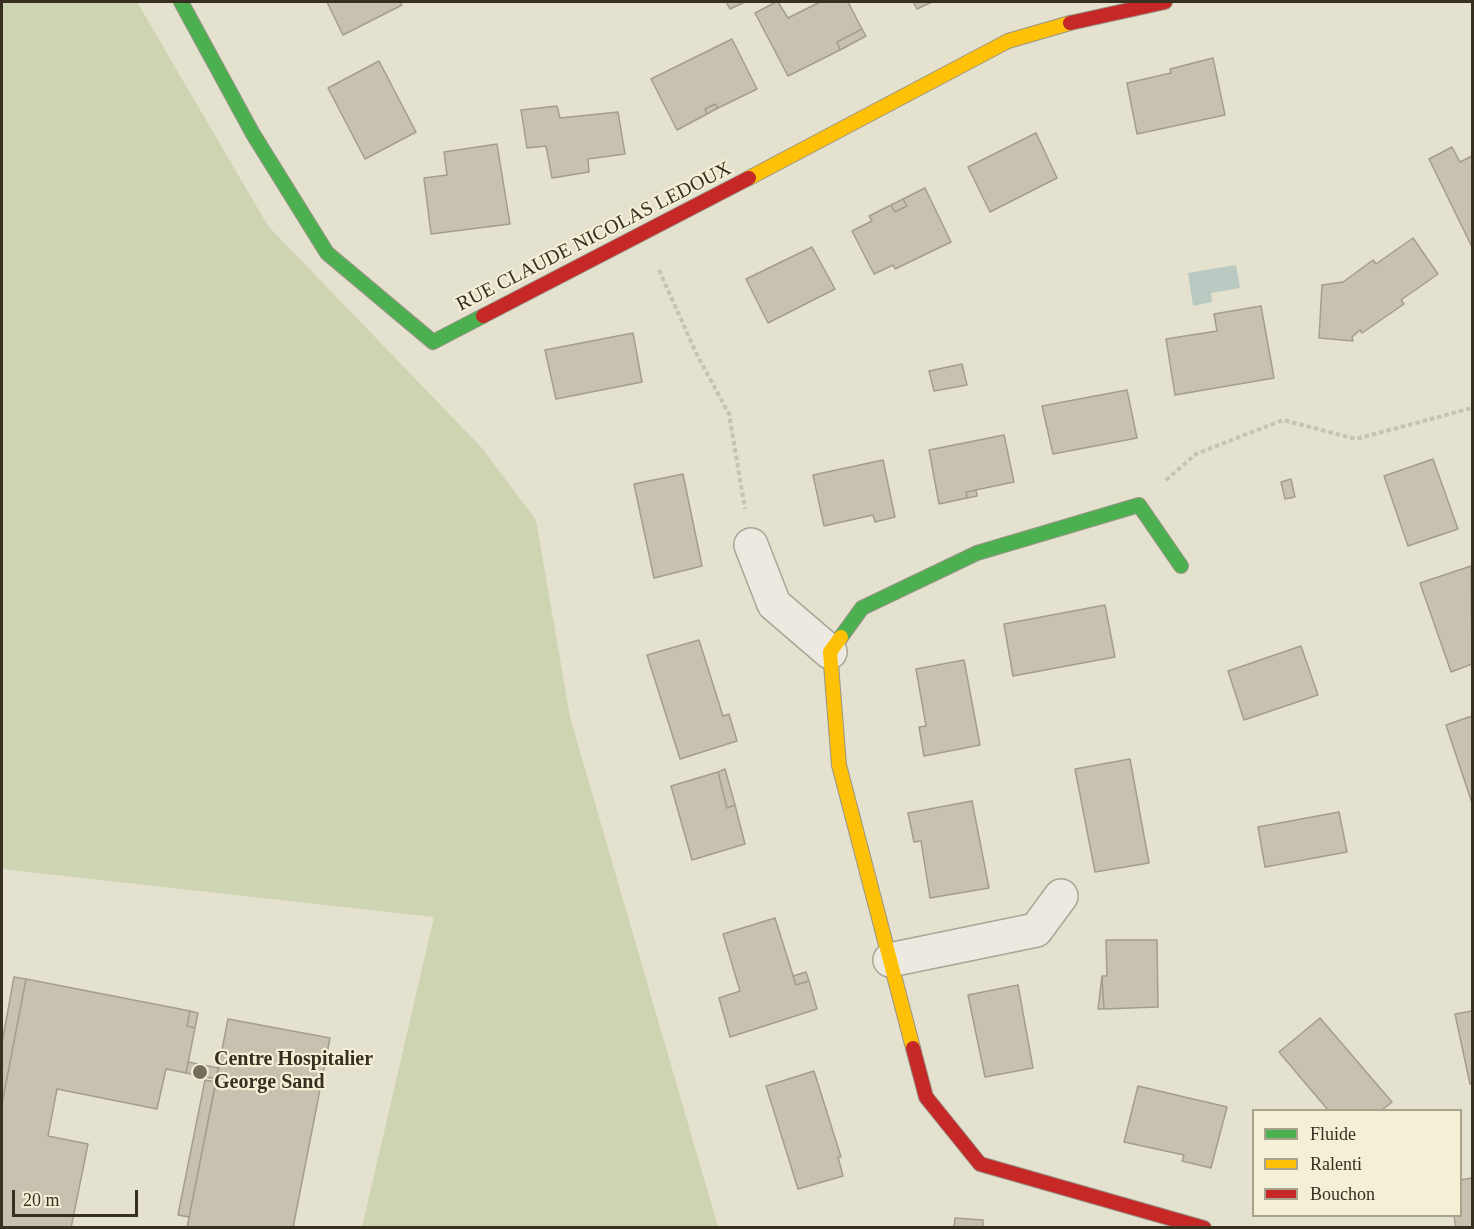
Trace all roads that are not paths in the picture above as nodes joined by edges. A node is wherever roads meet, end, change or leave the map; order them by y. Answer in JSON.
{"nodes":[{"id":1,"x":181,"y":2,"type":"edge"},
{"id":2,"x":1165,"y":2,"type":"edge"},
{"id":3,"x":751,"y":545,"type":"road end"},
{"id":4,"x":1181,"y":566,"type":"dead end"},
{"id":5,"x":830,"y":652,"type":"junction"},
{"id":6,"x":1061,"y":896,"type":"dead end"},
{"id":7,"x":890,"y":960,"type":"junction"},
{"id":8,"x":1204,"y":1227,"type":"edge"}],
"edges":[{"from":1,"to":2,"type":"street","name":"RUE CLAUDE NICOLAS LEDOUX"},
{"from":3,"to":5,"type":"street"},
{"from":4,"to":5,"type":"street"},
{"from":5,"to":7,"type":"street"},
{"from":6,"to":7,"type":"street"},
{"from":7,"to":8,"type":"street"}]}
